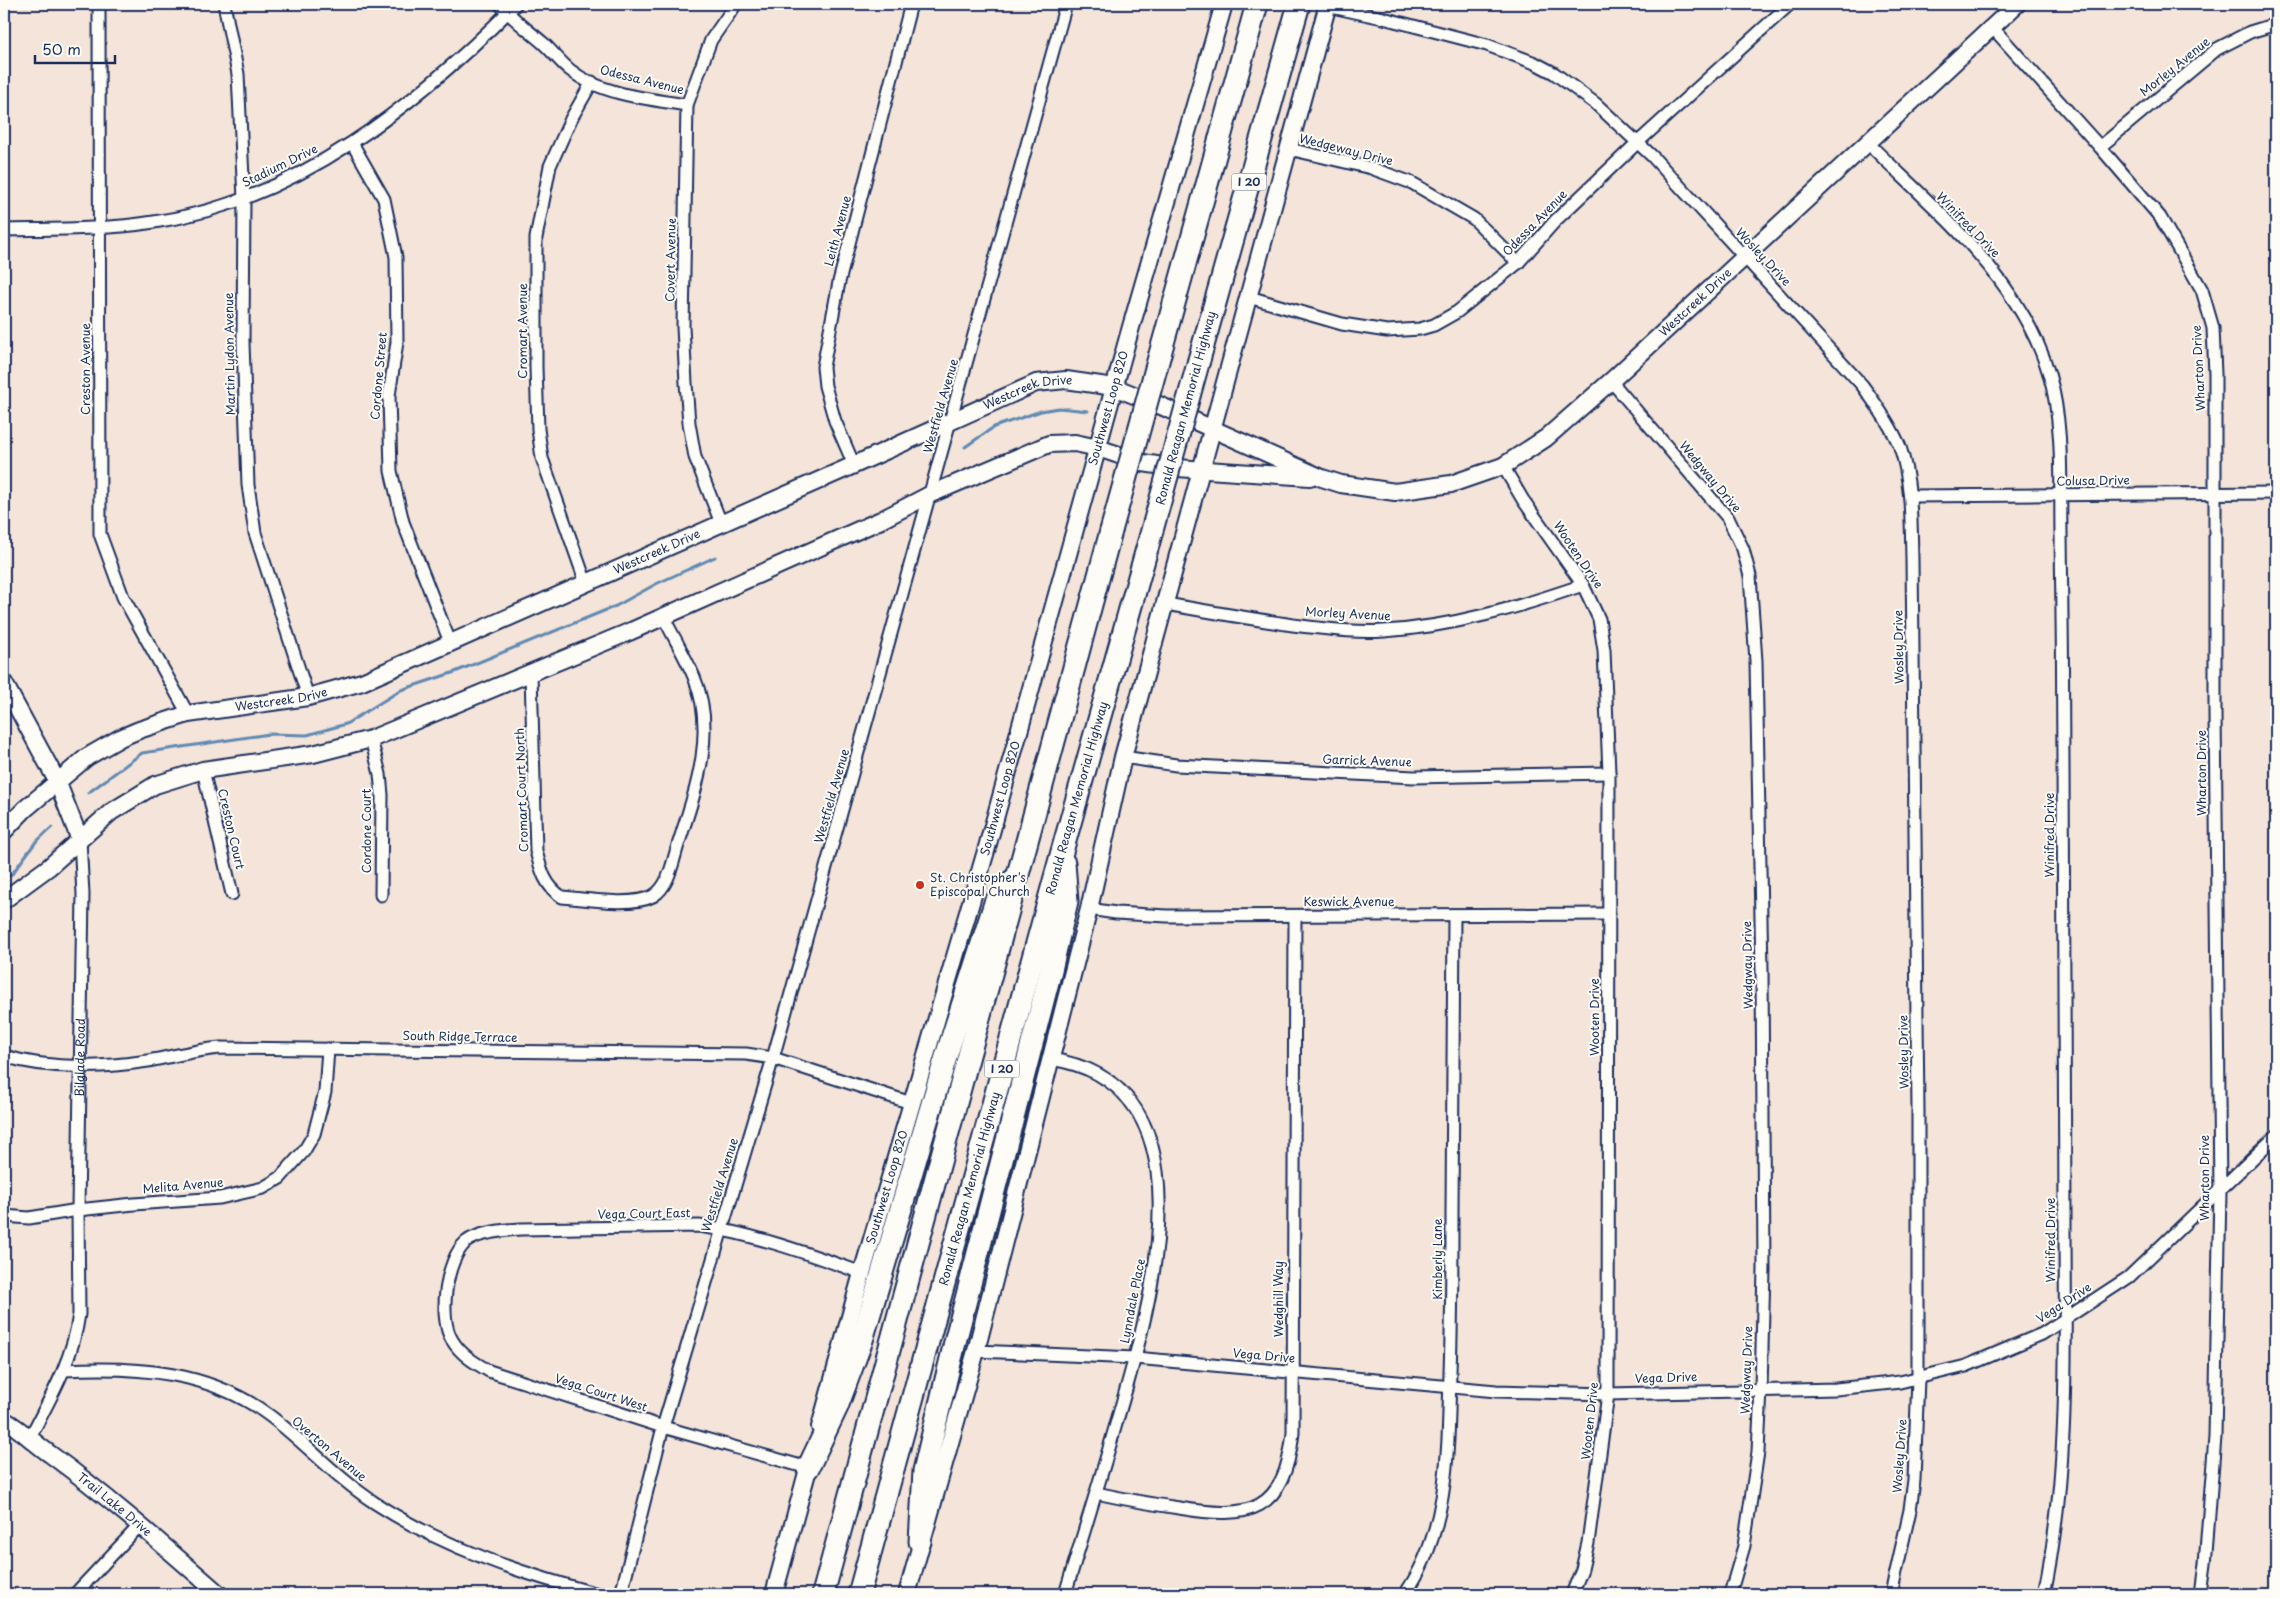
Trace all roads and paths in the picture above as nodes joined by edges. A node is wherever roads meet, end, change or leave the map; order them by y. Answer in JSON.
{"nodes":[{"id":1,"x":99,"y":4,"type":"edge"},
{"id":2,"x":224,"y":4,"type":"edge"},
{"id":3,"x":516,"y":4,"type":"edge"},
{"id":4,"x":736,"y":4,"type":"edge"},
{"id":5,"x":912,"y":4,"type":"edge"},
{"id":6,"x":1066,"y":4,"type":"edge"},
{"id":7,"x":1224,"y":4,"type":"edge"},
{"id":8,"x":1257,"y":4,"type":"edge"},
{"id":9,"x":1299,"y":4,"type":"edge"},
{"id":10,"x":1790,"y":4,"type":"edge"},
{"id":11,"x":2017,"y":4,"type":"edge"},
{"id":12,"x":1328,"y":5,"type":"edge"},
{"id":13,"x":504,"y":8,"type":"edge"},
{"id":14,"x":2276,"y":24,"type":"edge"},
{"id":15,"x":1992,"y":27,"type":"junction"},
{"id":16,"x":592,"y":82,"type":"junction"},
{"id":17,"x":687,"y":105,"type":"junction"},
{"id":18,"x":352,"y":142,"type":"junction"},
{"id":19,"x":1867,"y":142,"type":"junction"},
{"id":20,"x":1637,"y":143,"type":"junction"},
{"id":21,"x":2100,"y":147,"type":"junction"},
{"id":22,"x":1289,"y":150,"type":"junction"},
{"id":23,"x":244,"y":199,"type":"junction"},
{"id":24,"x":99,"y":229,"type":"junction"},
{"id":25,"x":4,"y":230,"type":"edge"},
{"id":26,"x":1744,"y":258,"type":"junction"},
{"id":27,"x":1518,"y":263,"type":"junction"},
{"id":28,"x":1249,"y":297,"type":"junction"},
{"id":29,"x":1611,"y":381,"type":"junction"},
{"id":30,"x":1114,"y":387,"type":"junction"},
{"id":31,"x":951,"y":422,"type":"junction"},
{"id":32,"x":1213,"y":428,"type":"junction"},
{"id":33,"x":1098,"y":448,"type":"junction"},
{"id":34,"x":854,"y":465,"type":"junction"},
{"id":35,"x":1503,"y":466,"type":"junction"},
{"id":36,"x":1202,"y":470,"type":"junction"},
{"id":37,"x":1322,"y":478,"type":"junction"},
{"id":38,"x":2216,"y":493,"type":"junction"},
{"id":39,"x":2276,"y":493,"type":"edge"},
{"id":40,"x":931,"y":494,"type":"junction"},
{"id":41,"x":2060,"y":495,"type":"junction"},
{"id":42,"x":1910,"y":496,"type":"junction"},
{"id":43,"x":721,"y":524,"type":"junction"},
{"id":44,"x":586,"y":583,"type":"junction"},
{"id":45,"x":1583,"y":585,"type":"junction"},
{"id":46,"x":1166,"y":604,"type":"junction"},
{"id":47,"x":663,"y":616,"type":"junction"},
{"id":48,"x":450,"y":642,"type":"junction"},
{"id":49,"x":531,"y":674,"type":"junction"},
{"id":50,"x":4,"y":683,"type":"edge"},
{"id":51,"x":308,"y":697,"type":"junction"},
{"id":52,"x":188,"y":714,"type":"junction"},
{"id":53,"x":370,"y":739,"type":"junction"},
{"id":54,"x":1124,"y":757,"type":"junction"},
{"id":55,"x":203,"y":770,"type":"junction"},
{"id":56,"x":1609,"y":773,"type":"junction"},
{"id":57,"x":58,"y":781,"type":"junction"},
{"id":58,"x":4,"y":831,"type":"edge"},
{"id":59,"x":80,"y":840,"type":"junction"},
{"id":60,"x":1063,"y":848,"type":"junction"},
{"id":61,"x":1019,"y":873,"type":"junction"},
{"id":62,"x":232,"y":894,"type":"dead end"},
{"id":63,"x":381,"y":895,"type":"dead end"},
{"id":64,"x":4,"y":900,"type":"edge"},
{"id":65,"x":1089,"y":909,"type":"junction"},
{"id":66,"x":1609,"y":914,"type":"junction"},
{"id":67,"x":1454,"y":915,"type":"junction"},
{"id":68,"x":1295,"y":916,"type":"junction"},
{"id":69,"x":328,"y":1049,"type":"junction"},
{"id":70,"x":4,"y":1056,"type":"edge"},
{"id":71,"x":772,"y":1058,"type":"junction"},
{"id":72,"x":1050,"y":1059,"type":"junction"},
{"id":73,"x":81,"y":1065,"type":"junction"},
{"id":74,"x":911,"y":1104,"type":"junction"},
{"id":75,"x":2276,"y":1136,"type":"edge"},
{"id":76,"x":2220,"y":1192,"type":"junction"},
{"id":77,"x":78,"y":1210,"type":"junction"},
{"id":78,"x":4,"y":1216,"type":"edge"},
{"id":79,"x":720,"y":1229,"type":"junction"},
{"id":80,"x":862,"y":1273,"type":"junction"},
{"id":81,"x":448,"y":1283,"type":"joint"},
{"id":82,"x":2065,"y":1319,"type":"junction"},
{"id":83,"x":976,"y":1351,"type":"junction"},
{"id":84,"x":1136,"y":1358,"type":"junction"},
{"id":85,"x":64,"y":1370,"type":"junction"},
{"id":86,"x":1292,"y":1372,"type":"junction"},
{"id":87,"x":1918,"y":1378,"type":"junction"},
{"id":88,"x":1450,"y":1388,"type":"junction"},
{"id":89,"x":1762,"y":1389,"type":"junction"},
{"id":90,"x":1608,"y":1394,"type":"junction"},
{"id":91,"x":4,"y":1420,"type":"edge"},
{"id":92,"x":663,"y":1427,"type":"junction"},
{"id":93,"x":29,"y":1439,"type":"junction"},
{"id":94,"x":808,"y":1468,"type":"junction"},
{"id":95,"x":1096,"y":1493,"type":"junction"},
{"id":96,"x":140,"y":1525,"type":"junction"},
{"id":97,"x":920,"y":1542,"type":"junction"},
{"id":98,"x":75,"y":1594,"type":"edge"},
{"id":99,"x":219,"y":1594,"type":"edge"},
{"id":100,"x":598,"y":1594,"type":"edge"},
{"id":101,"x":621,"y":1594,"type":"edge"},
{"id":102,"x":774,"y":1594,"type":"edge"},
{"id":103,"x":823,"y":1594,"type":"edge"},
{"id":104,"x":859,"y":1594,"type":"edge"},
{"id":105,"x":907,"y":1594,"type":"edge"},
{"id":106,"x":1065,"y":1594,"type":"edge"},
{"id":107,"x":1405,"y":1594,"type":"edge"},
{"id":108,"x":1572,"y":1594,"type":"edge"},
{"id":109,"x":1730,"y":1594,"type":"edge"},
{"id":110,"x":1891,"y":1594,"type":"edge"},
{"id":111,"x":2044,"y":1594,"type":"edge"},
{"id":112,"x":2201,"y":1594,"type":"edge"}],
"edges":[{"from":1,"to":24,"type":"street","name":"Creston Avenue"},
{"from":2,"to":23,"type":"street","name":"Martin Lydon Avenue"},
{"from":3,"to":13,"type":"street","name":"Stadium Drive"},
{"from":4,"to":17,"type":"street","name":"Covert Avenue"},
{"from":5,"to":34,"type":"street","name":"Leith Avenue"},
{"from":6,"to":31,"type":"street","name":"Westfield Avenue"},
{"from":7,"to":30,"type":"street","name":"Southwest Loop 820"},
{"from":8,"to":61,"type":"highway","number":"I 20","bridge":true},
{"from":9,"to":60,"type":"highway","name":"Ronald Reagan Memorial Highway","number":"I 20","bridge":true},
{"from":10,"to":20,"type":"street","name":"Odessa Avenue"},
{"from":11,"to":15,"type":"street","name":"Westcreek Drive"},
{"from":12,"to":20,"type":"street","name":"Wosley Drive"},
{"from":12,"to":22,"type":"street"},
{"from":13,"to":16,"type":"street","name":"Odessa Avenue"},
{"from":13,"to":18,"type":"street","name":"Stadium Drive"},
{"from":14,"to":21,"type":"street","name":"Morley Avenue"},
{"from":15,"to":19,"type":"street","name":"Westcreek Drive"},
{"from":15,"to":21,"type":"street","name":"Wharton Drive"},
{"from":16,"to":17,"type":"street","name":"Odessa Avenue"},
{"from":16,"to":44,"type":"street","name":"Cromart Avenue"},
{"from":17,"to":43,"type":"street","name":"Covert Avenue"},
{"from":18,"to":23,"type":"street","name":"Stadium Drive"},
{"from":18,"to":48,"type":"street","name":"Cordone Street"},
{"from":19,"to":26,"type":"street","name":"Westcreek Drive"},
{"from":19,"to":41,"type":"street","name":"Winifred Drive"},
{"from":20,"to":26,"type":"street","name":"Wosley Drive"},
{"from":20,"to":27,"type":"street","name":"Odessa Avenue"},
{"from":21,"to":38,"type":"street","name":"Wharton Drive"},
{"from":22,"to":27,"type":"street","name":"Wedgeway Drive"},
{"from":22,"to":28,"type":"street"},
{"from":23,"to":24,"type":"street","name":"Stadium Drive"},
{"from":23,"to":51,"type":"street","name":"Martin Lydon Avenue"},
{"from":24,"to":25,"type":"street","name":"Stadium Drive"},
{"from":24,"to":52,"type":"street","name":"Creston Avenue"},
{"from":26,"to":29,"type":"street","name":"Westcreek Drive"},
{"from":26,"to":42,"type":"street","name":"Wosley Drive"},
{"from":27,"to":28,"type":"street","name":"Odessa Avenue"},
{"from":28,"to":32,"type":"street"},
{"from":29,"to":35,"type":"street","name":"Westcreek Drive"},
{"from":29,"to":89,"type":"street","name":"Wedgway Drive"},
{"from":30,"to":31,"type":"street","name":"Westcreek Drive"},
{"from":30,"to":32,"type":"street","name":"Westcreek Drive"},
{"from":30,"to":33,"type":"street","name":"Southwest Loop 820"},
{"from":31,"to":34,"type":"street","name":"Westcreek Drive"},
{"from":31,"to":40,"type":"street","name":"Westfield Avenue"},
{"from":32,"to":36,"type":"street"},
{"from":32,"to":37,"type":"street","name":"Westcreek Drive"},
{"from":33,"to":36,"type":"street","name":"Westcreek Drive"},
{"from":33,"to":40,"type":"street","name":"Westcreek Drive"},
{"from":33,"to":74,"type":"street","name":"Southwest Loop 820"},
{"from":34,"to":43,"type":"street","name":"Westcreek Drive"},
{"from":35,"to":37,"type":"street","name":"Westcreek Drive"},
{"from":35,"to":45,"type":"street","name":"Wooten Drive"},
{"from":36,"to":37,"type":"street","name":"Westcreek Drive"},
{"from":36,"to":46,"type":"street"},
{"from":38,"to":39,"type":"street","name":"Colusa Drive"},
{"from":38,"to":41,"type":"street","name":"Colusa Drive"},
{"from":38,"to":76,"type":"street","name":"Wharton Drive"},
{"from":40,"to":47,"type":"street","name":"Westcreek Drive"},
{"from":40,"to":71,"type":"street","name":"Westfield Avenue"},
{"from":41,"to":42,"type":"street","name":"Colusa Drive"},
{"from":41,"to":82,"type":"street","name":"Winifred Drive"},
{"from":42,"to":87,"type":"street","name":"Wosley Drive"},
{"from":43,"to":44,"type":"street","name":"Westcreek Drive"},
{"from":44,"to":48,"type":"street","name":"Westcreek Drive"},
{"from":45,"to":46,"type":"street","name":"Morley Avenue"},
{"from":45,"to":56,"type":"street","name":"Wooten Drive"},
{"from":46,"to":54,"type":"street"},
{"from":47,"to":49,"type":"street","name":"Westcreek Drive"},
{"from":47,"to":49,"type":"street","name":"Cromart Court North"},
{"from":48,"to":51,"type":"street","name":"Westcreek Drive"},
{"from":49,"to":53,"type":"street","name":"Westcreek Drive"},
{"from":50,"to":57,"type":"street","name":"Bilglade Road"},
{"from":51,"to":52,"type":"street","name":"Westcreek Drive"},
{"from":52,"to":57,"type":"street","name":"Westcreek Drive"},
{"from":53,"to":55,"type":"street","name":"Westcreek Drive"},
{"from":53,"to":63,"type":"street","name":"Cordone Court"},
{"from":54,"to":56,"type":"street","name":"Garrick Avenue"},
{"from":54,"to":65,"type":"street"},
{"from":55,"to":59,"type":"street","name":"Westcreek Drive"},
{"from":55,"to":62,"type":"street","name":"Creston Court"},
{"from":56,"to":66,"type":"street","name":"Wooten Drive"},
{"from":57,"to":58,"type":"street","name":"Westcreek Drive"},
{"from":57,"to":59,"type":"street","name":"Bilglade Road"},
{"from":59,"to":64,"type":"street","name":"Westcreek Drive"},
{"from":59,"to":73,"type":"street","name":"Bilglade Road"},
{"from":60,"to":97,"type":"highway"},
{"from":60,"to":104,"type":"highway","name":"Ronald Reagan Memorial Highway","number":"I 20"},
{"from":61,"to":94,"type":"highway"},
{"from":61,"to":103,"type":"highway","number":"I 20"},
{"from":65,"to":68,"type":"street","name":"Keswick Avenue"},
{"from":65,"to":72,"type":"street"},
{"from":66,"to":67,"type":"street","name":"Keswick Avenue"},
{"from":66,"to":90,"type":"street","name":"Wooten Drive"},
{"from":67,"to":68,"type":"street","name":"Keswick Avenue"},
{"from":67,"to":88,"type":"street","name":"Kimberly Lane"},
{"from":68,"to":86,"type":"street","name":"Wedghill Way"},
{"from":69,"to":71,"type":"street","name":"South Ridge Terrace"},
{"from":69,"to":73,"type":"street","name":"South Ridge Terrace"},
{"from":69,"to":77,"type":"street","name":"Melita Avenue"},
{"from":70,"to":73,"type":"street","name":"South Ridge Terrace"},
{"from":71,"to":74,"type":"street","name":"South Ridge Terrace"},
{"from":71,"to":79,"type":"street","name":"Westfield Avenue"},
{"from":72,"to":83,"type":"street"},
{"from":72,"to":84,"type":"street","name":"Lynndale Place"},
{"from":73,"to":77,"type":"street","name":"Bilglade Road"},
{"from":74,"to":80,"type":"street","name":"Southwest Loop 820"},
{"from":75,"to":76,"type":"street","name":"Vega Drive"},
{"from":76,"to":82,"type":"street","name":"Vega Drive"},
{"from":76,"to":112,"type":"street","name":"Wharton Drive"},
{"from":77,"to":78,"type":"street","name":"Melita Avenue"},
{"from":77,"to":85,"type":"street","name":"Bilglade Road"},
{"from":79,"to":80,"type":"street","name":"Vega Court East"},
{"from":79,"to":81,"type":"street","name":"Vega Court East"},
{"from":79,"to":92,"type":"street","name":"Westfield Avenue"},
{"from":80,"to":94,"type":"street","name":"Southwest Loop 820"},
{"from":81,"to":92,"type":"street","name":"Vega Court West"},
{"from":82,"to":87,"type":"street","name":"Vega Drive"},
{"from":82,"to":111,"type":"street","name":"Winifred Drive"},
{"from":83,"to":84,"type":"street","name":"Vega Drive"},
{"from":83,"to":97,"type":"street"},
{"from":84,"to":86,"type":"street","name":"Vega Drive"},
{"from":84,"to":95,"type":"street","name":"Lynndale Place"},
{"from":85,"to":93,"type":"street","name":"Bilglade Road"},
{"from":85,"to":100,"type":"street","name":"Overton Avenue"},
{"from":86,"to":88,"type":"street","name":"Vega Drive"},
{"from":86,"to":95,"type":"street","name":"Wedghill Way"},
{"from":87,"to":89,"type":"street","name":"Vega Drive"},
{"from":87,"to":110,"type":"street","name":"Wosley Drive"},
{"from":88,"to":90,"type":"street","name":"Vega Drive"},
{"from":88,"to":107,"type":"street","name":"Kimberly Lane"},
{"from":89,"to":90,"type":"street","name":"Vega Drive"},
{"from":89,"to":109,"type":"street","name":"Wedgway Drive"},
{"from":90,"to":108,"type":"street","name":"Wooten Drive"},
{"from":91,"to":93,"type":"street","name":"Trail Lake Drive"},
{"from":92,"to":94,"type":"street","name":"Vega Court West"},
{"from":92,"to":101,"type":"street","name":"Westfield Avenue"},
{"from":93,"to":96,"type":"street","name":"Trail Lake Drive"},
{"from":94,"to":102,"type":"street","name":"Southwest Loop 820"},
{"from":95,"to":106,"type":"street","name":"Lynndale Place"},
{"from":96,"to":98,"type":"street"},
{"from":96,"to":99,"type":"street","name":"Trail Lake Drive"},
{"from":97,"to":105,"type":"street"}]}
